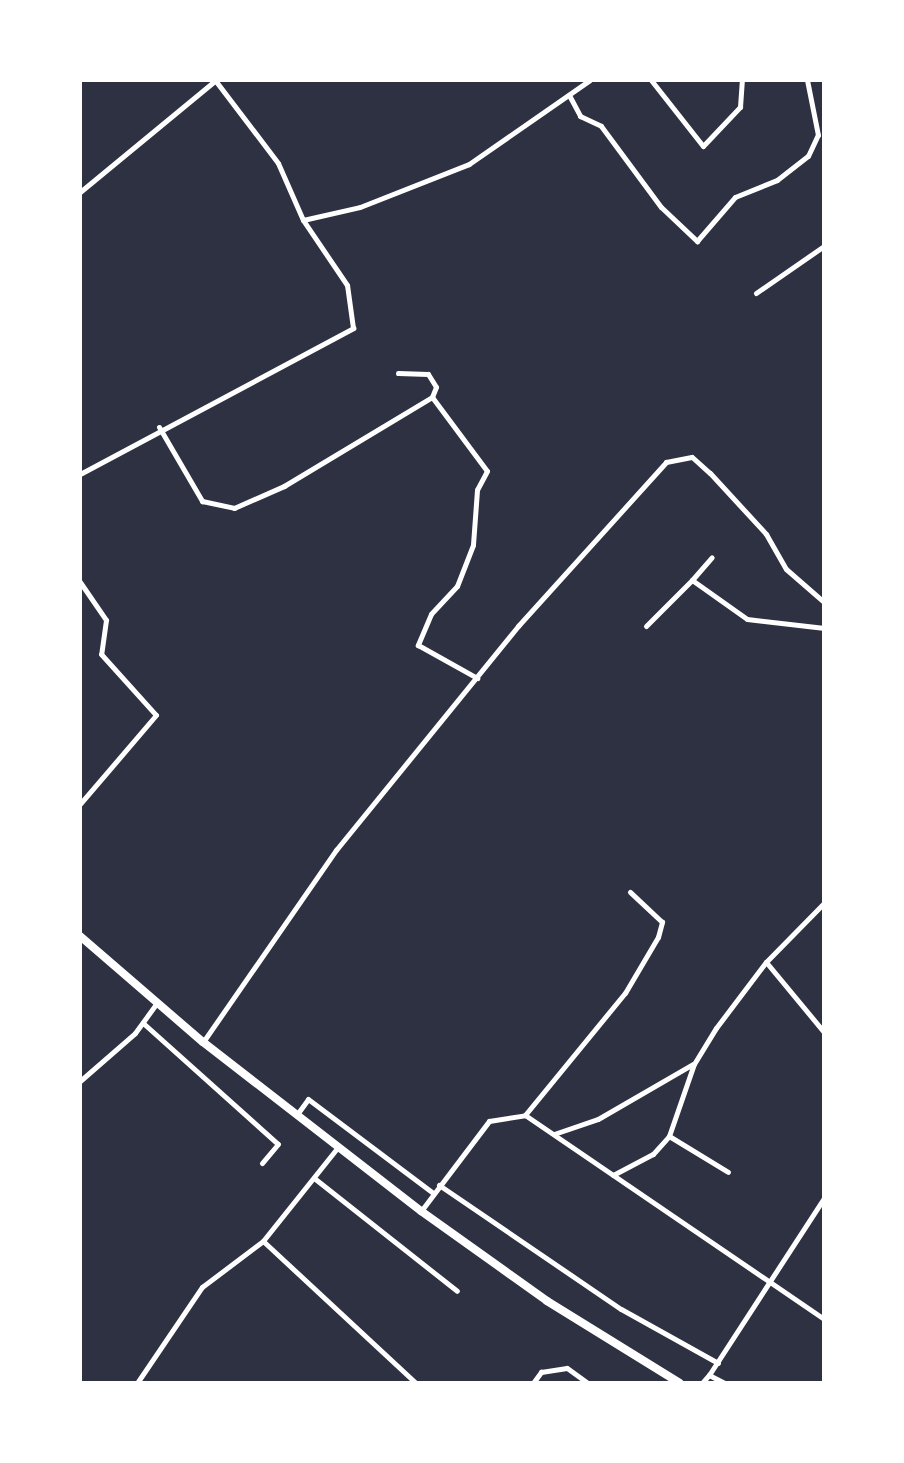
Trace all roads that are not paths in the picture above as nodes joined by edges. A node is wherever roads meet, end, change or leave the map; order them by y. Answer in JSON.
{"nodes":[{"id":1,"x":215,"y":80,"type":"edge"},
{"id":2,"x":590,"y":80,"type":"edge"},
{"id":3,"x":651,"y":80,"type":"edge"},
{"id":4,"x":742,"y":80,"type":"edge"},
{"id":5,"x":807,"y":80,"type":"edge"},
{"id":6,"x":568,"y":96,"type":"junction"},
{"id":7,"x":80,"y":192,"type":"edge"},
{"id":8,"x":303,"y":220,"type":"junction"},
{"id":9,"x":824,"y":246,"type":"edge"},
{"id":10,"x":756,"y":293,"type":"dead end"},
{"id":11,"x":398,"y":373,"type":"dead end"},
{"id":12,"x":432,"y":397,"type":"junction"},
{"id":13,"x":159,"y":427,"type":"junction"},
{"id":14,"x":80,"y":474,"type":"edge"},
{"id":15,"x":712,"y":557,"type":"dead end"},
{"id":16,"x":692,"y":580,"type":"junction"},
{"id":17,"x":80,"y":582,"type":"edge"},
{"id":18,"x":824,"y":602,"type":"edge"},
{"id":19,"x":646,"y":626,"type":"dead end"},
{"id":20,"x":824,"y":628,"type":"edge"},
{"id":21,"x":478,"y":678,"type":"junction"},
{"id":22,"x":80,"y":804,"type":"edge"},
{"id":23,"x":630,"y":892,"type":"dead end"},
{"id":24,"x":824,"y":903,"type":"edge"},
{"id":25,"x":80,"y":936,"type":"edge"},
{"id":26,"x":766,"y":962,"type":"junction"},
{"id":27,"x":158,"y":1000,"type":"junction"},
{"id":28,"x":142,"y":1023,"type":"junction"},
{"id":29,"x":824,"y":1032,"type":"edge"},
{"id":30,"x":203,"y":1042,"type":"junction"},
{"id":31,"x":694,"y":1064,"type":"junction"},
{"id":32,"x":80,"y":1081,"type":"edge"},
{"id":33,"x":298,"y":1112,"type":"junction"},
{"id":34,"x":525,"y":1114,"type":"junction"},
{"id":35,"x":554,"y":1134,"type":"junction"},
{"id":36,"x":669,"y":1136,"type":"junction"},
{"id":37,"x":340,"y":1145,"type":"junction"},
{"id":38,"x":262,"y":1163,"type":"dead end"},
{"id":39,"x":728,"y":1172,"type":"dead end"},
{"id":40,"x":613,"y":1175,"type":"junction"},
{"id":41,"x":314,"y":1178,"type":"junction"},
{"id":42,"x":439,"y":1185,"type":"junction"},
{"id":43,"x":433,"y":1193,"type":"junction"},
{"id":44,"x":824,"y":1198,"type":"edge"},
{"id":45,"x":421,"y":1211,"type":"junction"},
{"id":46,"x":262,"y":1242,"type":"junction"},
{"id":47,"x":772,"y":1286,"type":"junction"},
{"id":48,"x":457,"y":1291,"type":"dead end"},
{"id":49,"x":824,"y":1318,"type":"edge"},
{"id":50,"x":718,"y":1363,"type":"junction"},
{"id":51,"x":708,"y":1375,"type":"junction"},
{"id":52,"x":137,"y":1383,"type":"edge"},
{"id":53,"x":416,"y":1383,"type":"edge"},
{"id":54,"x":533,"y":1383,"type":"edge"},
{"id":55,"x":588,"y":1383,"type":"edge"},
{"id":56,"x":680,"y":1383,"type":"edge"},
{"id":57,"x":702,"y":1383,"type":"edge"},
{"id":58,"x":725,"y":1383,"type":"edge"}],
"edges":[{"from":1,"to":7,"type":"street"},
{"from":1,"to":8,"type":"street"},
{"from":2,"to":6,"type":"street"},
{"from":3,"to":4,"type":"street"},
{"from":5,"to":6,"type":"street"},
{"from":6,"to":8,"type":"street"},
{"from":8,"to":13,"type":"street"},
{"from":9,"to":10,"type":"street"},
{"from":11,"to":12,"type":"street"},
{"from":12,"to":13,"type":"street"},
{"from":12,"to":21,"type":"street"},
{"from":13,"to":14,"type":"street"},
{"from":15,"to":16,"type":"street"},
{"from":16,"to":19,"type":"street"},
{"from":16,"to":20,"type":"street"},
{"from":17,"to":22,"type":"street"},
{"from":18,"to":21,"type":"street"},
{"from":21,"to":30,"type":"street"},
{"from":23,"to":34,"type":"street"},
{"from":24,"to":26,"type":"street"},
{"from":25,"to":27,"type":"main road"},
{"from":26,"to":29,"type":"street"},
{"from":26,"to":31,"type":"street"},
{"from":27,"to":28,"type":"street"},
{"from":27,"to":30,"type":"main road"},
{"from":28,"to":32,"type":"street"},
{"from":28,"to":38,"type":"street"},
{"from":30,"to":33,"type":"main road"},
{"from":31,"to":35,"type":"street"},
{"from":31,"to":36,"type":"street"},
{"from":33,"to":37,"type":"main road"},
{"from":33,"to":43,"type":"street"},
{"from":34,"to":35,"type":"street"},
{"from":34,"to":42,"type":"street"},
{"from":35,"to":40,"type":"street"},
{"from":36,"to":39,"type":"street"},
{"from":36,"to":40,"type":"street"},
{"from":37,"to":41,"type":"street"},
{"from":37,"to":45,"type":"main road"},
{"from":40,"to":47,"type":"street"},
{"from":41,"to":46,"type":"street"},
{"from":41,"to":48,"type":"street"},
{"from":42,"to":43,"type":"street"},
{"from":42,"to":50,"type":"street"},
{"from":43,"to":45,"type":"street"},
{"from":44,"to":47,"type":"street"},
{"from":45,"to":56,"type":"main road"},
{"from":46,"to":52,"type":"street"},
{"from":46,"to":53,"type":"street"},
{"from":47,"to":49,"type":"street"},
{"from":47,"to":50,"type":"street"},
{"from":50,"to":51,"type":"street"},
{"from":51,"to":57,"type":"street"},
{"from":51,"to":58,"type":"street"},
{"from":54,"to":55,"type":"street"}]}
